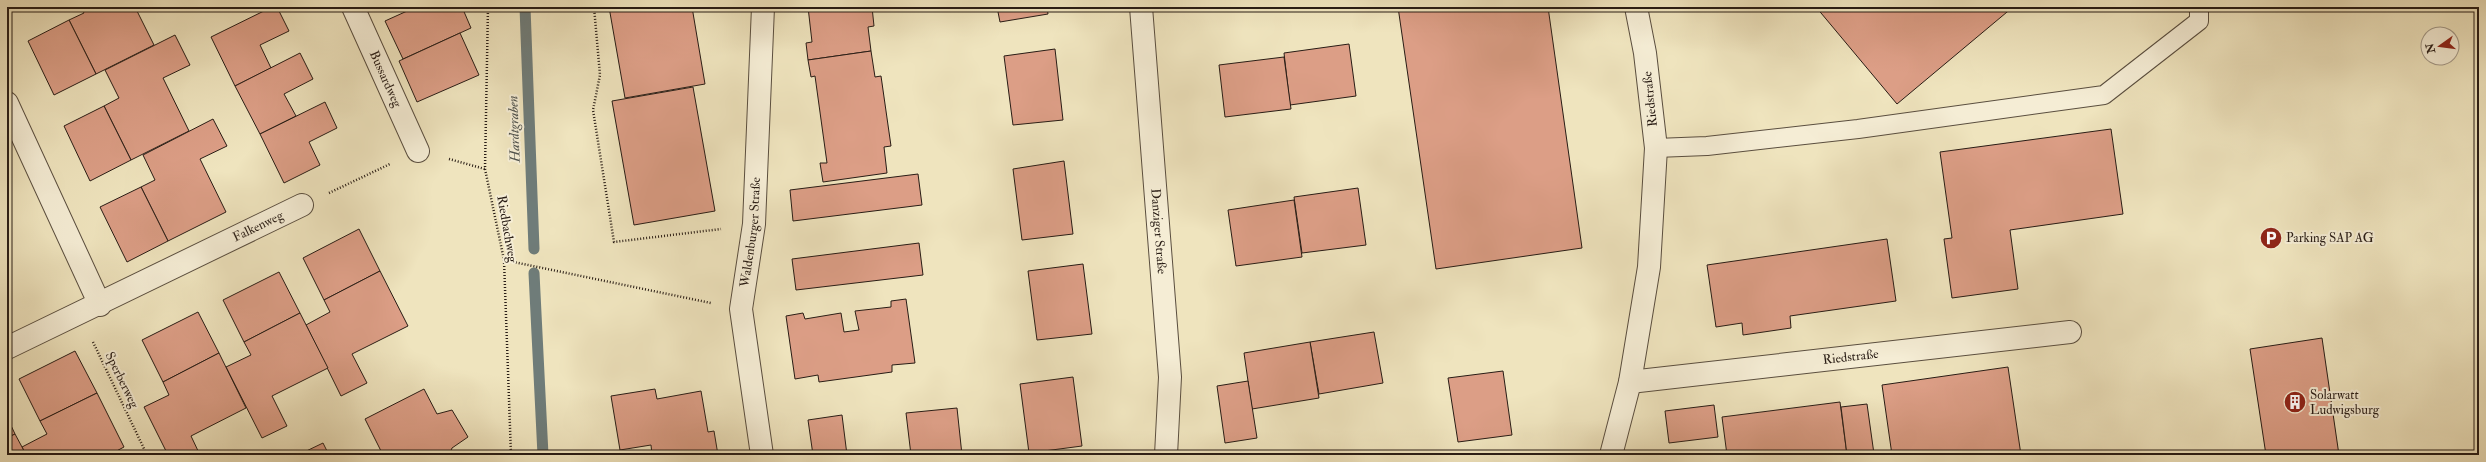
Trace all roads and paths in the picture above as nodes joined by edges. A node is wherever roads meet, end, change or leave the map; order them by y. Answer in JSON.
{"nodes":[{"id":1,"x":353,"y":7,"type":"edge"},
{"id":2,"x":488,"y":7,"type":"edge"},
{"id":3,"x":594,"y":7,"type":"edge"},
{"id":4,"x":763,"y":7,"type":"edge"},
{"id":5,"x":1141,"y":7,"type":"edge"},
{"id":6,"x":1636,"y":7,"type":"edge"},
{"id":7,"x":2199,"y":7,"type":"edge"},
{"id":8,"x":7,"y":103,"type":"edge"},
{"id":9,"x":1656,"y":148,"type":"junction"},
{"id":10,"x":418,"y":151,"type":"junction"},
{"id":11,"x":485,"y":169,"type":"junction"},
{"id":12,"x":302,"y":205,"type":"joint"},
{"id":13,"x":754,"y":224,"type":"junction"},
{"id":14,"x":504,"y":260,"type":"junction"},
{"id":15,"x":100,"y":305,"type":"junction"},
{"id":16,"x":741,"y":309,"type":"junction"},
{"id":17,"x":80,"y":314,"type":"junction"},
{"id":18,"x":2070,"y":332,"type":"dead end"},
{"id":19,"x":7,"y":348,"type":"edge"},
{"id":20,"x":1630,"y":382,"type":"junction"},
{"id":21,"x":147,"y":455,"type":"edge"},
{"id":22,"x":511,"y":455,"type":"edge"},
{"id":23,"x":762,"y":455,"type":"edge"},
{"id":24,"x":1166,"y":455,"type":"edge"},
{"id":25,"x":1611,"y":455,"type":"edge"}],
"edges":[{"from":1,"to":10,"type":"street","name":"Bussardweg"},
{"from":2,"to":11,"type":"path","name":"Riedbachweg"},
{"from":3,"to":13,"type":"path"},
{"from":4,"to":13,"type":"street","name":"Waldenburger Straße"},
{"from":5,"to":24,"type":"street","name":"Danziger Straße"},
{"from":6,"to":9,"type":"street","name":"Riedstraße"},
{"from":7,"to":9,"type":"lane"},
{"from":8,"to":15,"type":"street"},
{"from":9,"to":20,"type":"street","name":"Riedstraße"},
{"from":10,"to":11,"type":"path"},
{"from":10,"to":12,"type":"path"},
{"from":11,"to":14,"type":"path","name":"Riedbachweg"},
{"from":12,"to":15,"type":"street","name":"Falkenweg"},
{"from":13,"to":16,"type":"street","name":"Waldenburger Straße"},
{"from":14,"to":16,"type":"path"},
{"from":14,"to":22,"type":"path","name":"Riedbachweg"},
{"from":15,"to":17,"type":"street","name":"Falkenweg"},
{"from":16,"to":23,"type":"street","name":"Waldenburger Straße"},
{"from":17,"to":19,"type":"street","name":"Falkenweg"},
{"from":17,"to":21,"type":"path","name":"Sperberweg"},
{"from":18,"to":20,"type":"street","name":"Riedstraße"},
{"from":20,"to":25,"type":"street","name":"Riedstraße"}]}
